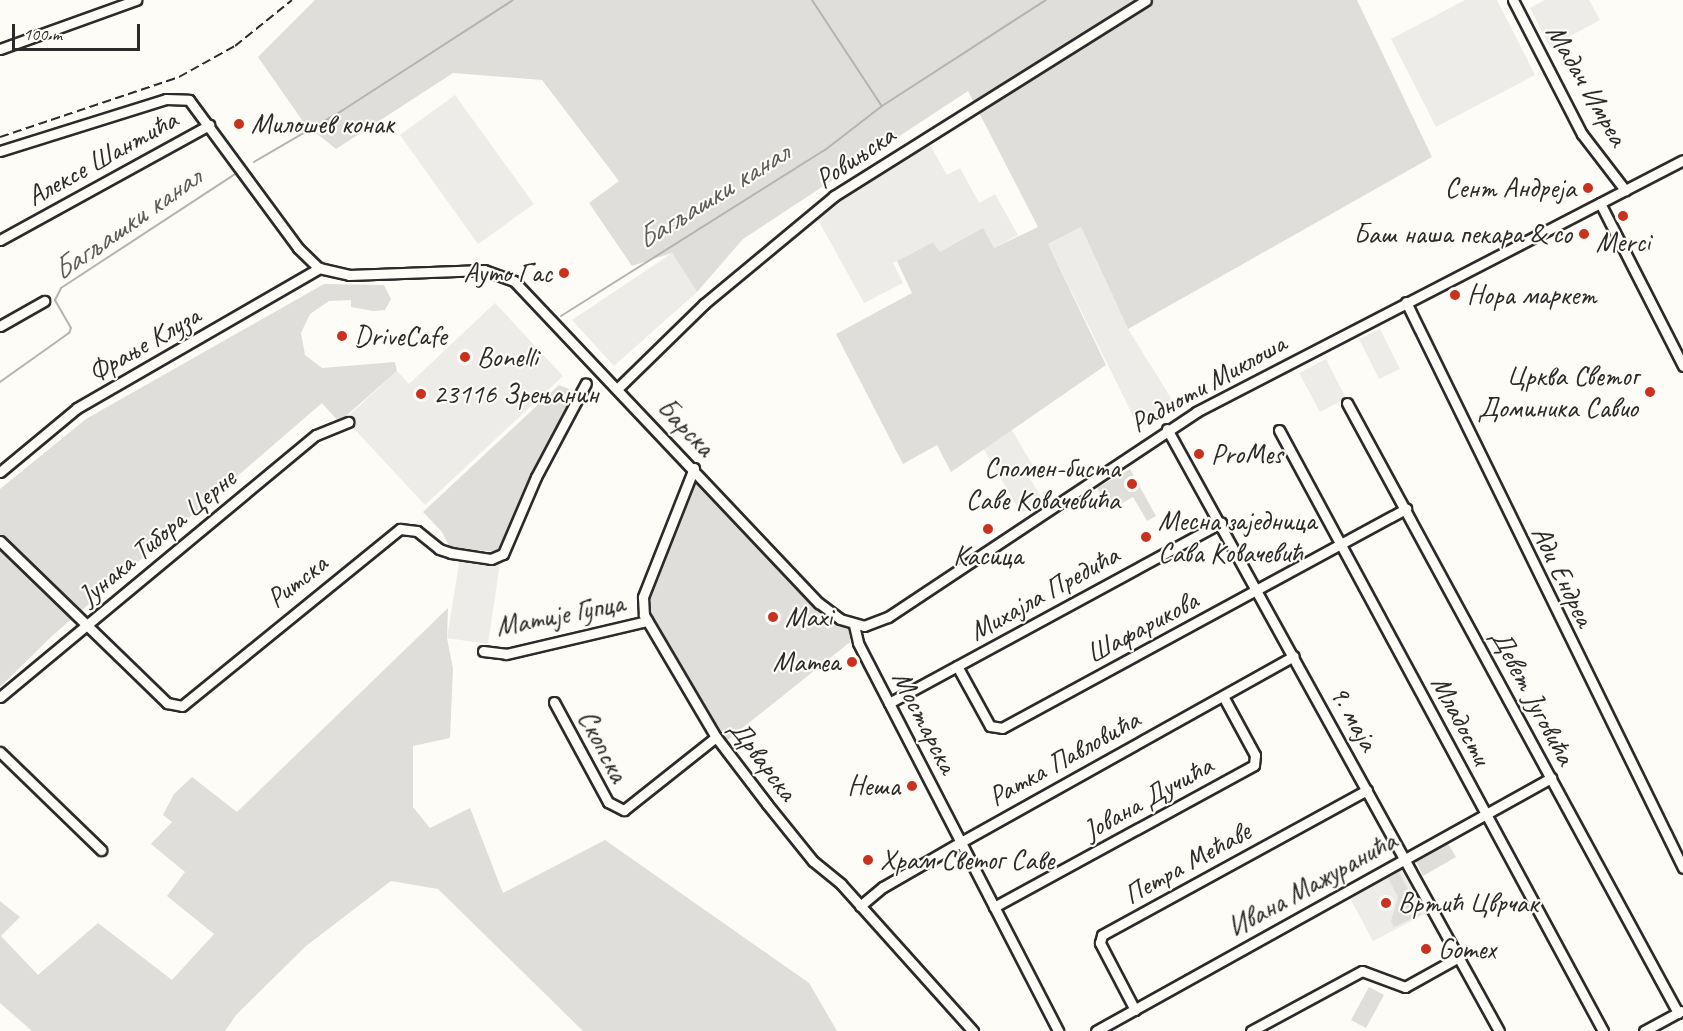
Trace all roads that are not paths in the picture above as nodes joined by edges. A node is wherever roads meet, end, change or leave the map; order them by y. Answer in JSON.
{"nodes":[{"id":1,"x":102,"y":0,"type":"edge"},
{"id":2,"x":136,"y":0,"type":"edge"},
{"id":3,"x":1146,"y":0,"type":"edge"},
{"id":4,"x":1513,"y":0,"type":"edge"},
{"id":5,"x":105,"y":11,"type":"junction"},
{"id":6,"x":0,"y":49,"type":"edge"},
{"id":7,"x":209,"y":125,"type":"junction"},
{"id":8,"x":0,"y":151,"type":"edge"},
{"id":9,"x":1683,"y":160,"type":"edge"},
{"id":10,"x":1625,"y":190,"type":"junction"},
{"id":11,"x":1600,"y":203,"type":"junction"},
{"id":12,"x":0,"y":240,"type":"edge"},
{"id":13,"x":319,"y":268,"type":"junction"},
{"id":14,"x":480,"y":270,"type":"joint"},
{"id":15,"x":44,"y":301,"type":"dead end"},
{"id":16,"x":1406,"y":302,"type":"junction"},
{"id":17,"x":0,"y":326,"type":"edge"},
{"id":18,"x":1683,"y":366,"type":"edge"},
{"id":19,"x":586,"y":383,"type":"dead end"},
{"id":20,"x":617,"y":389,"type":"junction"},
{"id":21,"x":1347,"y":403,"type":"dead end"},
{"id":22,"x":348,"y":422,"type":"dead end"},
{"id":23,"x":1167,"y":429,"type":"junction"},
{"id":24,"x":1279,"y":430,"type":"dead end"},
{"id":25,"x":694,"y":468,"type":"junction"},
{"id":26,"x":0,"y":472,"type":"edge"},
{"id":27,"x":1406,"y":509,"type":"junction"},
{"id":28,"x":1221,"y":522,"type":"junction"},
{"id":29,"x":0,"y":541,"type":"edge"},
{"id":30,"x":1341,"y":544,"type":"junction"},
{"id":31,"x":1258,"y":590,"type":"junction"},
{"id":32,"x":647,"y":621,"type":"junction"},
{"id":33,"x":85,"y":625,"type":"junction"},
{"id":34,"x":854,"y":625,"type":"junction"},
{"id":35,"x":483,"y":651,"type":"dead end"},
{"id":36,"x":1294,"y":656,"type":"junction"},
{"id":37,"x":957,"y":666,"type":"junction"},
{"id":38,"x":1223,"y":696,"type":"junction"},
{"id":39,"x":0,"y":697,"type":"edge"},
{"id":40,"x":554,"y":702,"type":"dead end"},
{"id":41,"x":889,"y":703,"type":"junction"},
{"id":42,"x":716,"y":737,"type":"junction"},
{"id":43,"x":0,"y":752,"type":"edge"},
{"id":44,"x":1551,"y":778,"type":"junction"},
{"id":45,"x":1368,"y":790,"type":"junction"},
{"id":46,"x":1486,"y":814,"type":"junction"},
{"id":47,"x":961,"y":842,"type":"junction"},
{"id":48,"x":101,"y":850,"type":"dead end"},
{"id":49,"x":1405,"y":858,"type":"junction"},
{"id":50,"x":1683,"y":868,"type":"edge"},
{"id":51,"x":860,"y":906,"type":"junction"},
{"id":52,"x":994,"y":907,"type":"junction"},
{"id":53,"x":1459,"y":957,"type":"junction"},
{"id":54,"x":1135,"y":1010,"type":"junction"},
{"id":55,"x":1680,"y":1011,"type":"edge"},
{"id":56,"x":1495,"y":1029,"type":"edge"},
{"id":57,"x":973,"y":1031,"type":"edge"},
{"id":58,"x":1058,"y":1031,"type":"edge"},
{"id":59,"x":1096,"y":1031,"type":"edge"},
{"id":60,"x":1251,"y":1031,"type":"edge"},
{"id":61,"x":1603,"y":1031,"type":"edge"},
{"id":62,"x":1644,"y":1031,"type":"edge"}],
"edges":[{"from":1,"to":5,"type":"street"},
{"from":2,"to":5,"type":"street"},
{"from":3,"to":20,"type":"street","name":"Ровињска"},
{"from":4,"to":10,"type":"street","name":"Мадач Имреа"},
{"from":5,"to":6,"type":"street"},
{"from":7,"to":8,"type":"street"},
{"from":7,"to":12,"type":"street","name":"Алексе Шантића"},
{"from":7,"to":13,"type":"street","name":"Алексе Шантића"},
{"from":9,"to":10,"type":"street","name":"Радноти Миклоша"},
{"from":10,"to":11,"type":"street","name":"Радноти Миклоша"},
{"from":11,"to":16,"type":"street","name":"Радноти Миклоша"},
{"from":11,"to":18,"type":"street"},
{"from":13,"to":14,"type":"street","name":"Алексе Шантића"},
{"from":13,"to":26,"type":"street","name":"Фрање Клуза"},
{"from":14,"to":20,"type":"street","name":"Барска"},
{"from":15,"to":17,"type":"street"},
{"from":16,"to":23,"type":"street","name":"Радноти Миклоша"},
{"from":16,"to":50,"type":"street","name":"Ади Ендреа"},
{"from":19,"to":33,"type":"street","name":"Ритска"},
{"from":20,"to":25,"type":"street","name":"Барска"},
{"from":21,"to":27,"type":"street","name":"Девет Југовића"},
{"from":22,"to":33,"type":"street","name":"Јунака Тибора Церне"},
{"from":23,"to":28,"type":"street","name":"9. маја"},
{"from":23,"to":34,"type":"street","name":"Радноти Миклоша"},
{"from":24,"to":30,"type":"street","name":"Младости"},
{"from":25,"to":32,"type":"street","name":"Дрварска"},
{"from":25,"to":34,"type":"street","name":"Барска"},
{"from":27,"to":30,"type":"street","name":"Шафарикова"},
{"from":27,"to":44,"type":"street","name":"Девет Југовића"},
{"from":28,"to":31,"type":"street","name":"9. маја"},
{"from":28,"to":37,"type":"street","name":"Михајла Предића"},
{"from":29,"to":33,"type":"street","name":"Ритска"},
{"from":30,"to":31,"type":"street","name":"Шафарикова"},
{"from":30,"to":46,"type":"street","name":"Младости"},
{"from":31,"to":36,"type":"street","name":"9. маја"},
{"from":31,"to":37,"type":"street","name":"Шафарикова"},
{"from":32,"to":35,"type":"street","name":"Матије Гупца"},
{"from":32,"to":42,"type":"street","name":"Дрварска"},
{"from":33,"to":39,"type":"street","name":"Јунака Тибора Церне"},
{"from":34,"to":41,"type":"street","name":"Мостарска"},
{"from":36,"to":38,"type":"street","name":"Ратка Павловића"},
{"from":36,"to":45,"type":"street","name":"9. маја"},
{"from":37,"to":41,"type":"street","name":"Михајла Предића"},
{"from":38,"to":47,"type":"street","name":"Ратка Павловића"},
{"from":38,"to":52,"type":"street","name":"Јована Дучића"},
{"from":40,"to":42,"type":"street","name":"Скопска"},
{"from":41,"to":47,"type":"street","name":"Мостарска"},
{"from":42,"to":51,"type":"street","name":"Дрварска"},
{"from":43,"to":48,"type":"street"},
{"from":44,"to":46,"type":"street","name":"Ивана Мажуранића"},
{"from":44,"to":55,"type":"street","name":"Девет Југовића"},
{"from":45,"to":49,"type":"street","name":"9. маја"},
{"from":45,"to":54,"type":"street","name":"Петра Мећаве"},
{"from":46,"to":49,"type":"street","name":"Ивана Мажуранића"},
{"from":46,"to":61,"type":"street","name":"Младости"},
{"from":47,"to":51,"type":"street","name":"Ратка Павловића"},
{"from":47,"to":52,"type":"street","name":"Мостарска"},
{"from":49,"to":53,"type":"street","name":"9. маја"},
{"from":49,"to":54,"type":"street","name":"Ивана Мажуранића"},
{"from":51,"to":57,"type":"street","name":"Дрварска"},
{"from":52,"to":58,"type":"street","name":"Мостарска"},
{"from":53,"to":56,"type":"street","name":"9. маја"},
{"from":53,"to":60,"type":"street"},
{"from":54,"to":59,"type":"street","name":"Ивана Мажуранића"},
{"from":55,"to":62,"type":"street"}]}
